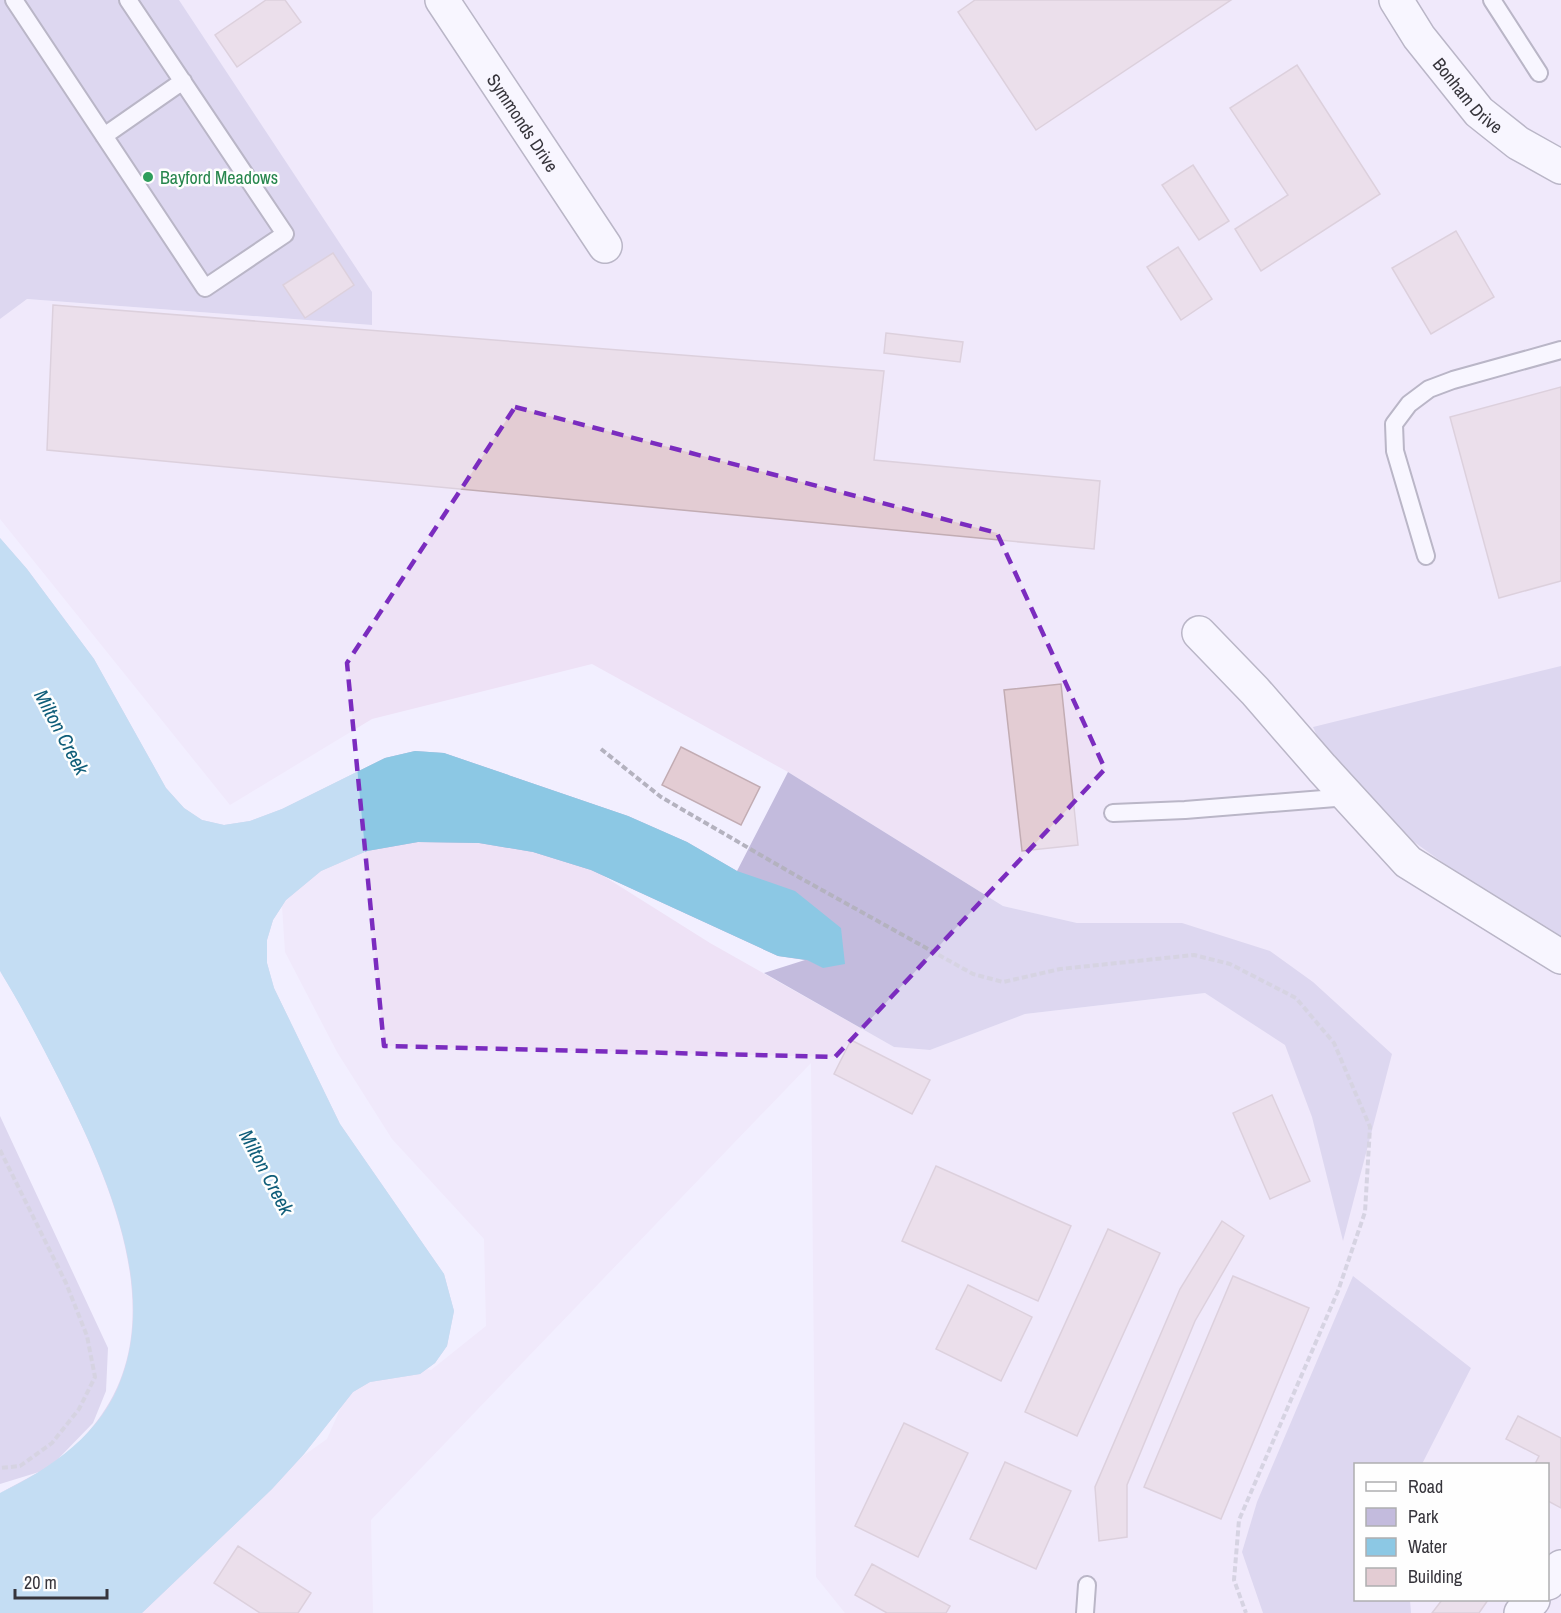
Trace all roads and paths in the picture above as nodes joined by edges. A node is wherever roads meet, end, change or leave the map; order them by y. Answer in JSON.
{"nodes":[{"id":1,"x":14,"y":0,"type":"edge"},
{"id":2,"x":128,"y":0,"type":"edge"},
{"id":3,"x":442,"y":0,"type":"edge"},
{"id":4,"x":1396,"y":0,"type":"edge"},
{"id":5,"x":1492,"y":0,"type":"edge"},
{"id":6,"x":1539,"y":73,"type":"dead end"},
{"id":7,"x":183,"y":81,"type":"junction"},
{"id":8,"x":104,"y":136,"type":"junction"},
{"id":9,"x":1561,"y":167,"type":"edge"},
{"id":10,"x":605,"y":246,"type":"dead end"},
{"id":11,"x":1561,"y":350,"type":"edge"},
{"id":12,"x":1426,"y":556,"type":"dead end"},
{"id":13,"x":1199,"y":633,"type":"dead end"},
{"id":14,"x":601,"y":748,"type":"dead end"},
{"id":15,"x":1348,"y":797,"type":"junction"},
{"id":16,"x":1113,"y":813,"type":"dead end"},
{"id":17,"x":1561,"y":957,"type":"edge"},
{"id":18,"x":0,"y":1150,"type":"edge"},
{"id":19,"x":0,"y":1468,"type":"edge"},
{"id":20,"x":1561,"y":1567,"type":"edge"},
{"id":21,"x":1549,"y":1583,"type":"edge"},
{"id":22,"x":1087,"y":1586,"type":"dead end"},
{"id":23,"x":1531,"y":1601,"type":"edge"},
{"id":24,"x":1085,"y":1613,"type":"edge"},
{"id":25,"x":1246,"y":1613,"type":"edge"},
{"id":26,"x":1521,"y":1613,"type":"edge"}],
"edges":[{"from":1,"to":8,"type":"lane"},
{"from":2,"to":7,"type":"lane"},
{"from":3,"to":10,"type":"street","name":"Symmonds Drive"},
{"from":4,"to":9,"type":"street","name":"Bonham Drive"},
{"from":5,"to":6,"type":"lane"},
{"from":7,"to":8,"type":"lane"},
{"from":7,"to":8,"type":"lane"},
{"from":11,"to":12,"type":"lane"},
{"from":13,"to":15,"type":"street"},
{"from":14,"to":25,"type":"path"},
{"from":15,"to":16,"type":"lane"},
{"from":15,"to":17,"type":"street"},
{"from":18,"to":19,"type":"path"},
{"from":20,"to":21,"type":"street"},
{"from":22,"to":24,"type":"lane"},
{"from":23,"to":26,"type":"street"}]}
